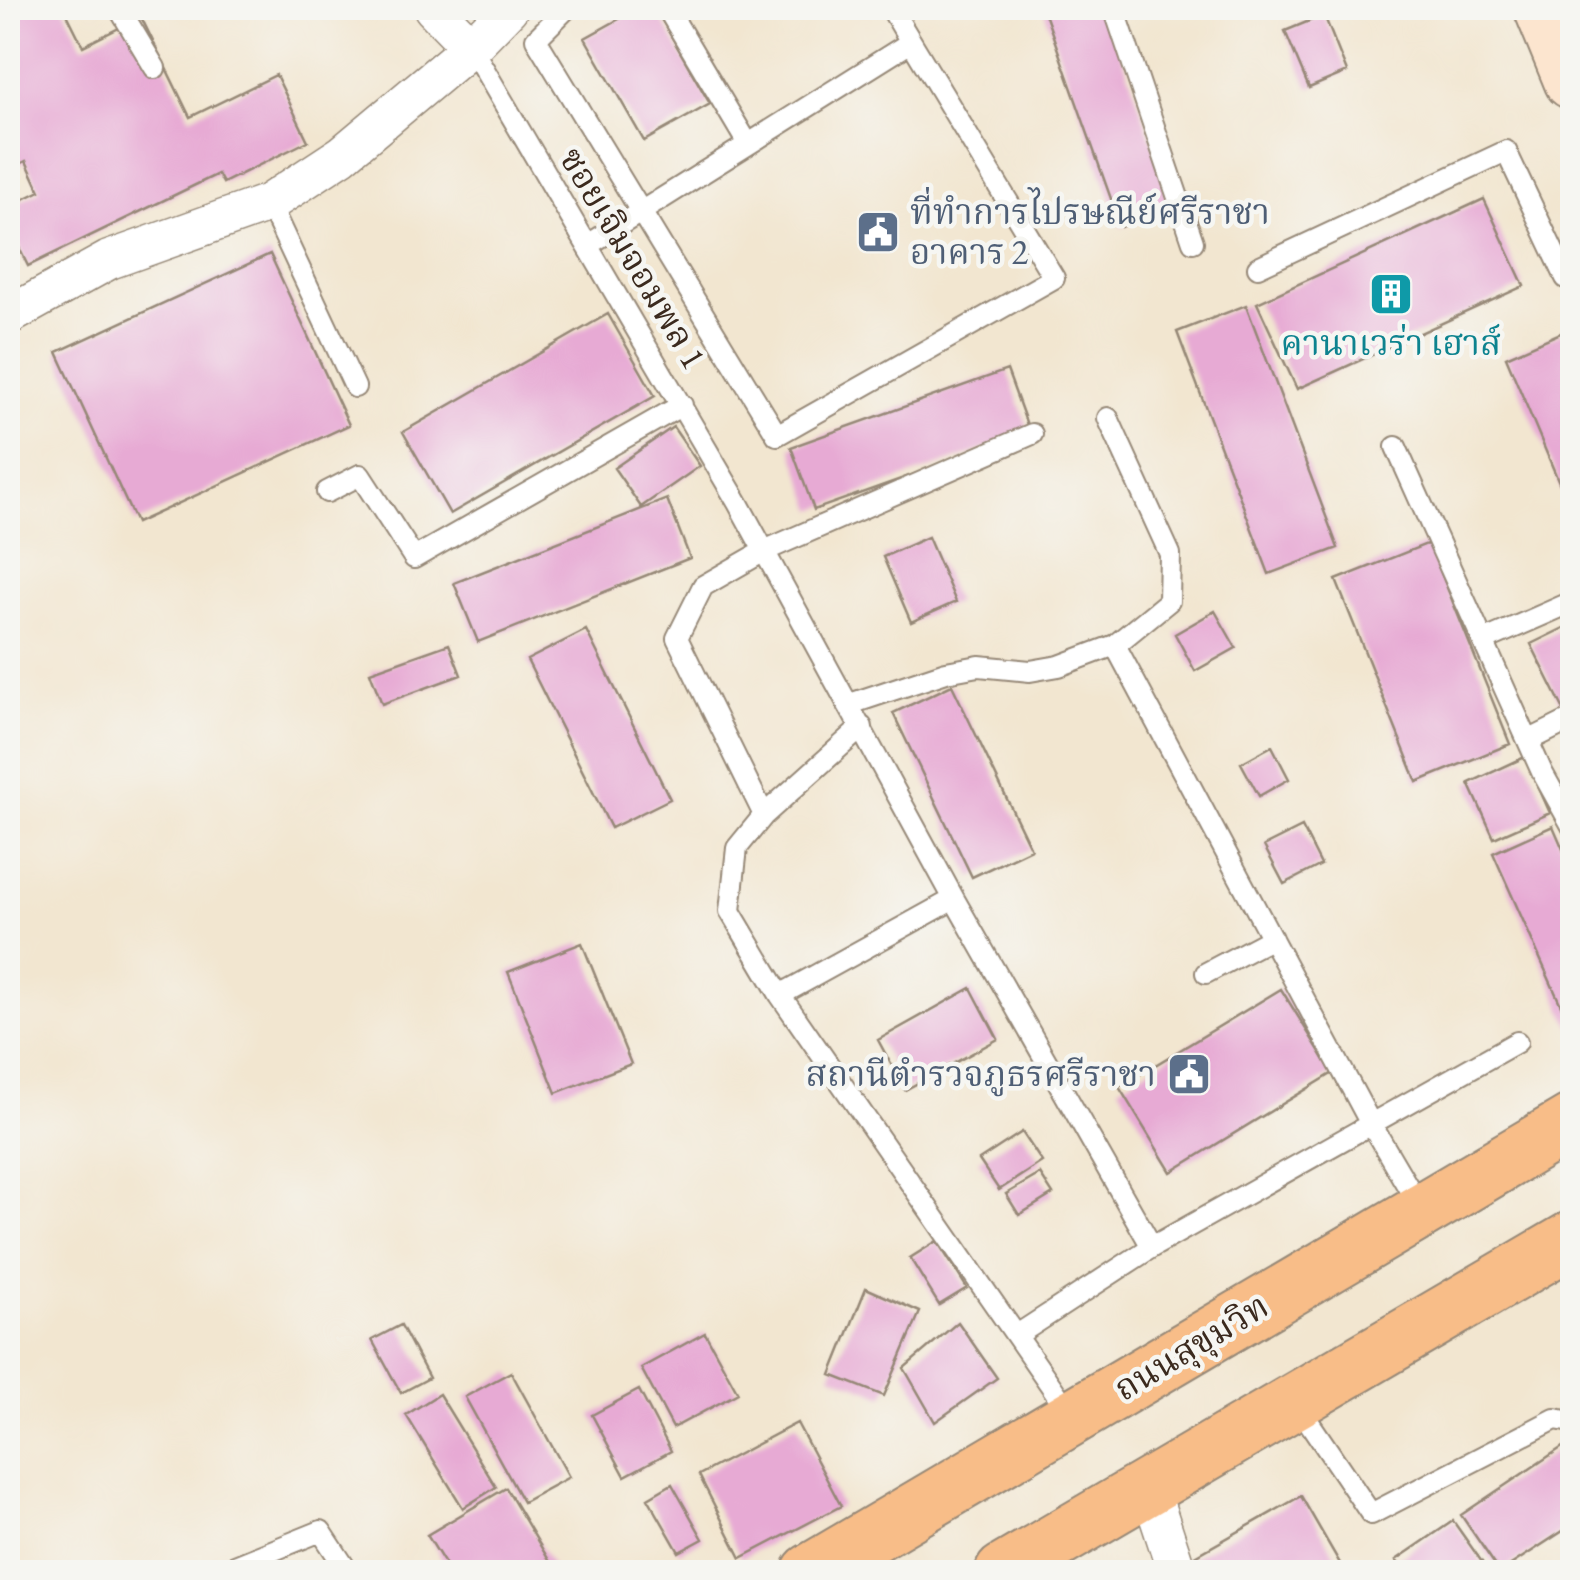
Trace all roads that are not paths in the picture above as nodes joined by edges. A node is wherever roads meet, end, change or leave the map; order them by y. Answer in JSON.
{"nodes":[{"id":1,"x":119,"y":8,"type":"edge"},
{"id":2,"x":433,"y":8,"type":"edge"},
{"id":3,"x":509,"y":8,"type":"edge"},
{"id":4,"x":567,"y":8,"type":"edge"},
{"id":5,"x":666,"y":8,"type":"edge"},
{"id":6,"x":891,"y":8,"type":"edge"},
{"id":7,"x":1114,"y":8,"type":"edge"},
{"id":8,"x":1542,"y":8,"type":"edge"},
{"id":9,"x":904,"y":30,"type":"junction"},
{"id":10,"x":471,"y":47,"type":"junction"},
{"id":11,"x":155,"y":68,"type":"dead end"},
{"id":12,"x":1572,"y":81,"type":"edge"},
{"id":13,"x":748,"y":144,"type":"junction"},
{"id":14,"x":269,"y":203,"type":"junction"},
{"id":15,"x":640,"y":212,"type":"junction"},
{"id":16,"x":1193,"y":242,"type":"dead end"},
{"id":17,"x":588,"y":245,"type":"junction"},
{"id":18,"x":1258,"y":267,"type":"dead end"},
{"id":19,"x":1572,"y":274,"type":"edge"},
{"id":20,"x":8,"y":316,"type":"edge"},
{"id":21,"x":355,"y":387,"type":"dead end"},
{"id":22,"x":682,"y":405,"type":"junction"},
{"id":23,"x":1108,"y":418,"type":"dead end"},
{"id":24,"x":1032,"y":434,"type":"dead end"},
{"id":25,"x":1396,"y":447,"type":"dead end"},
{"id":26,"x":327,"y":492,"type":"dead end"},
{"id":27,"x":764,"y":551,"type":"junction"},
{"id":28,"x":1572,"y":602,"type":"edge"},
{"id":29,"x":1483,"y":641,"type":"junction"},
{"id":30,"x":1115,"y":645,"type":"junction"},
{"id":31,"x":850,"y":704,"type":"junction"},
{"id":32,"x":1572,"y":719,"type":"edge"},
{"id":33,"x":862,"y":727,"type":"junction"},
{"id":34,"x":1528,"y":741,"type":"junction"},
{"id":35,"x":764,"y":815,"type":"junction"},
{"id":36,"x":1572,"y":826,"type":"edge"},
{"id":37,"x":954,"y":899,"type":"junction"},
{"id":38,"x":1272,"y":938,"type":"junction"},
{"id":39,"x":1206,"y":974,"type":"dead end"},
{"id":40,"x":780,"y":995,"type":"junction"},
{"id":41,"x":1517,"y":1042,"type":"dead end"},
{"id":42,"x":1572,"y":1122,"type":"edge"},
{"id":43,"x":1371,"y":1124,"type":"junction"},
{"id":44,"x":1422,"y":1211,"type":"junction"},
{"id":45,"x":1572,"y":1239,"type":"edge"},
{"id":46,"x":1152,"y":1246,"type":"junction"},
{"id":47,"x":1016,"y":1335,"type":"junction"},
{"id":48,"x":1295,"y":1402,"type":"junction"},
{"id":49,"x":1073,"y":1417,"type":"junction"},
{"id":50,"x":1572,"y":1422,"type":"edge"},
{"id":51,"x":1148,"y":1488,"type":"junction"},
{"id":52,"x":220,"y":1572,"type":"edge"},
{"id":53,"x":348,"y":1572,"type":"edge"},
{"id":54,"x":810,"y":1572,"type":"edge"},
{"id":55,"x":1006,"y":1572,"type":"edge"},
{"id":56,"x":1177,"y":1572,"type":"edge"}],
"edges":[{"from":1,"to":11,"type":"lane"},
{"from":2,"to":10,"type":"street"},
{"from":3,"to":10,"type":"street"},
{"from":4,"to":15,"type":"lane"},
{"from":5,"to":13,"type":"lane"},
{"from":6,"to":9,"type":"lane"},
{"from":7,"to":16,"type":"lane"},
{"from":8,"to":12,"type":"main road"},
{"from":9,"to":13,"type":"lane"},
{"from":9,"to":15,"type":"lane"},
{"from":10,"to":14,"type":"street"},
{"from":10,"to":17,"type":"lane","name":"ซอยเจิมจอมพล 1"},
{"from":13,"to":15,"type":"lane"},
{"from":14,"to":20,"type":"street"},
{"from":14,"to":21,"type":"lane"},
{"from":15,"to":17,"type":"lane"},
{"from":17,"to":22,"type":"lane","name":"ซอยเจิมจอมพล 1"},
{"from":18,"to":19,"type":"lane"},
{"from":22,"to":26,"type":"lane"},
{"from":22,"to":27,"type":"lane","name":"ซอยเจิมจอมพล 1"},
{"from":23,"to":30,"type":"lane"},
{"from":24,"to":27,"type":"lane"},
{"from":25,"to":29,"type":"lane"},
{"from":27,"to":31,"type":"lane","name":"ซอยเจิมจอมพล 1"},
{"from":27,"to":35,"type":"lane"},
{"from":28,"to":29,"type":"lane"},
{"from":29,"to":34,"type":"lane"},
{"from":30,"to":31,"type":"lane"},
{"from":30,"to":38,"type":"lane"},
{"from":31,"to":33,"type":"lane","name":"ซอยเจิมจอมพล 1"},
{"from":32,"to":34,"type":"lane"},
{"from":33,"to":35,"type":"lane"},
{"from":33,"to":37,"type":"lane","name":"ซอยเจิมจอมพล 1"},
{"from":34,"to":36,"type":"lane"},
{"from":35,"to":40,"type":"lane"},
{"from":37,"to":40,"type":"lane"},
{"from":37,"to":46,"type":"lane","name":"ซอยเจิมจอมพล 1"},
{"from":38,"to":39,"type":"lane"},
{"from":38,"to":43,"type":"lane"},
{"from":40,"to":47,"type":"lane"},
{"from":41,"to":43,"type":"lane"},
{"from":42,"to":44,"type":"highway","name":"ถนนสุขุมวิท"},
{"from":43,"to":44,"type":"lane"},
{"from":43,"to":46,"type":"lane"},
{"from":44,"to":49,"type":"highway","name":"ถนนสุขุมวิท"},
{"from":45,"to":48,"type":"highway"},
{"from":46,"to":47,"type":"lane"},
{"from":47,"to":49,"type":"lane"},
{"from":48,"to":50,"type":"lane"},
{"from":48,"to":51,"type":"highway"},
{"from":49,"to":54,"type":"highway","name":"ถนนสุขุมวิท"},
{"from":51,"to":55,"type":"highway"},
{"from":51,"to":56,"type":"street"},
{"from":52,"to":53,"type":"lane"}]}
